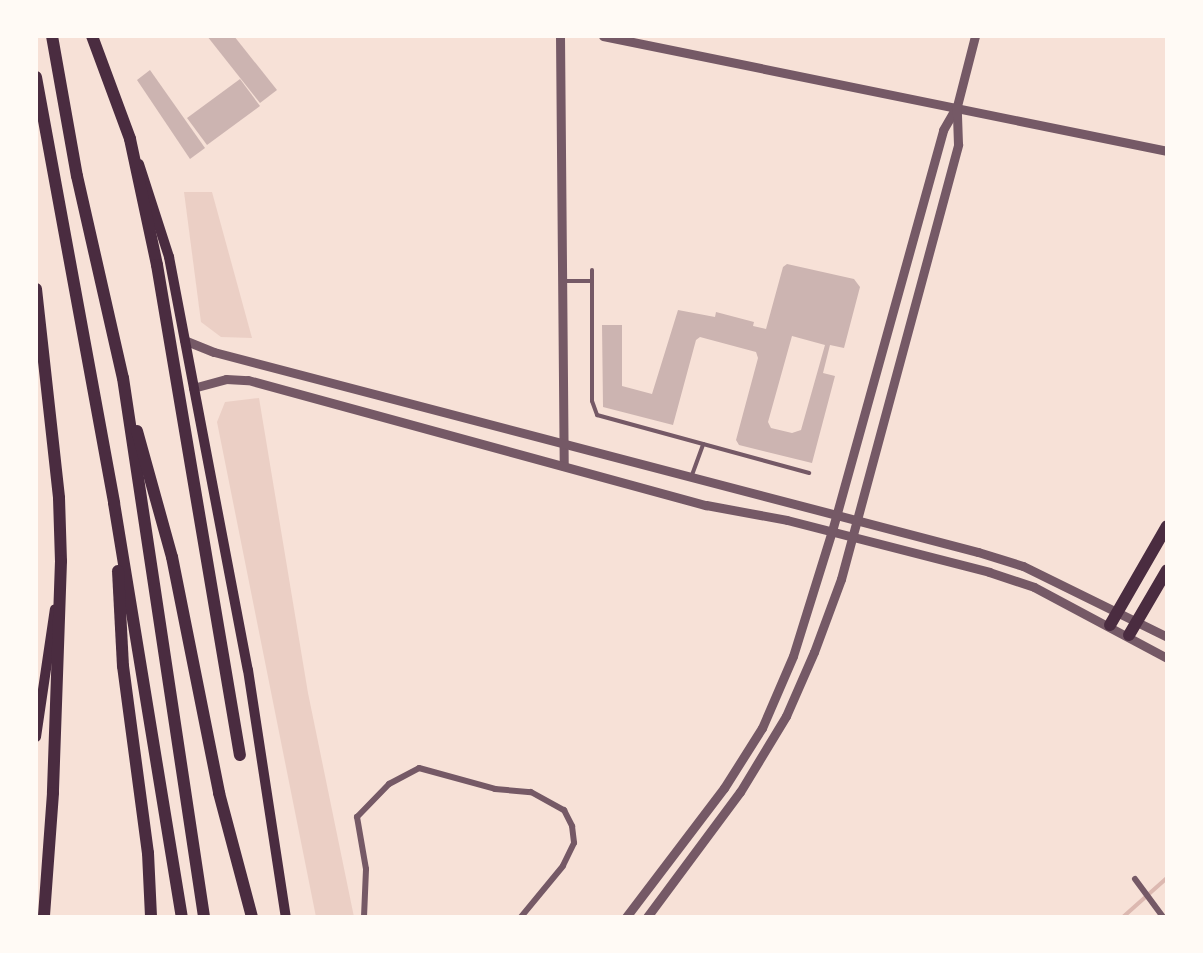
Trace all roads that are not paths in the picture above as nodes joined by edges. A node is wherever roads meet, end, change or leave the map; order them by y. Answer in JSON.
{"nodes":[{"id":1,"x":52,"y":36,"type":"edge"},
{"id":2,"x":92,"y":36,"type":"edge"},
{"id":3,"x":560,"y":36,"type":"edge"},
{"id":4,"x":603,"y":36,"type":"edge"},
{"id":5,"x":975,"y":36,"type":"edge"},
{"id":6,"x":36,"y":77,"type":"edge"},
{"id":7,"x":957,"y":106,"type":"junction"},
{"id":8,"x":130,"y":139,"type":"junction"},
{"id":9,"x":1167,"y":151,"type":"edge"},
{"id":10,"x":592,"y":270,"type":"dead end"},
{"id":11,"x":592,"y":280,"type":"junction"},
{"id":12,"x":562,"y":282,"type":"junction"},
{"id":13,"x":36,"y":289,"type":"edge"},
{"id":14,"x":184,"y":340,"type":"junction"},
{"id":15,"x":123,"y":378,"type":"junction"},
{"id":16,"x":193,"y":388,"type":"junction"},
{"id":17,"x":703,"y":444,"type":"junction"},
{"id":18,"x":564,"y":445,"type":"junction"},
{"id":19,"x":564,"y":466,"type":"junction"},
{"id":20,"x":809,"y":473,"type":"dead end"},
{"id":21,"x":690,"y":479,"type":"junction"},
{"id":22,"x":114,"y":503,"type":"junction"},
{"id":23,"x":837,"y":514,"type":"junction"},
{"id":24,"x":857,"y":519,"type":"junction"},
{"id":25,"x":1167,"y":526,"type":"edge"},
{"id":26,"x":832,"y":531,"type":"junction"},
{"id":27,"x":853,"y":536,"type":"junction"},
{"id":28,"x":61,"y":561,"type":"junction"},
{"id":29,"x":1167,"y":570,"type":"edge"},
{"id":30,"x":1118,"y":611,"type":"junction"},
{"id":31,"x":1138,"y":620,"type":"junction"},
{"id":32,"x":1110,"y":626,"type":"junction"},
{"id":33,"x":1129,"y":635,"type":"junction"},
{"id":34,"x":1167,"y":637,"type":"edge"},
{"id":35,"x":1167,"y":658,"type":"edge"},
{"id":36,"x":36,"y":737,"type":"edge"},
{"id":37,"x":240,"y":755,"type":"dead end"},
{"id":38,"x":1135,"y":879,"type":"dead end"},
{"id":39,"x":44,"y":917,"type":"edge"},
{"id":40,"x":151,"y":917,"type":"edge"},
{"id":41,"x":182,"y":917,"type":"edge"},
{"id":42,"x":204,"y":917,"type":"edge"},
{"id":43,"x":252,"y":917,"type":"edge"},
{"id":44,"x":286,"y":917,"type":"edge"},
{"id":45,"x":364,"y":917,"type":"edge"},
{"id":46,"x":520,"y":917,"type":"edge"},
{"id":47,"x":626,"y":917,"type":"edge"},
{"id":48,"x":647,"y":917,"type":"edge"},
{"id":49,"x":1163,"y":917,"type":"edge"}],
"edges":[{"from":1,"to":15,"type":"main road"},
{"from":2,"to":8,"type":"main road"},
{"from":3,"to":12,"type":"street"},
{"from":4,"to":7,"type":"street"},
{"from":5,"to":7,"type":"street"},
{"from":6,"to":22,"type":"main road"},
{"from":7,"to":9,"type":"street"},
{"from":7,"to":23,"type":"street"},
{"from":7,"to":24,"type":"street"},
{"from":8,"to":14,"type":"main road"},
{"from":8,"to":37,"type":"main road"},
{"from":10,"to":11,"type":"lane"},
{"from":11,"to":12,"type":"lane"},
{"from":11,"to":17,"type":"lane"},
{"from":12,"to":18,"type":"street"},
{"from":13,"to":28,"type":"main road"},
{"from":14,"to":16,"type":"main road"},
{"from":14,"to":18,"type":"street"},
{"from":15,"to":42,"type":"main road"},
{"from":15,"to":43,"type":"main road"},
{"from":16,"to":19,"type":"street"},
{"from":16,"to":44,"type":"main road"},
{"from":17,"to":20,"type":"lane"},
{"from":17,"to":21,"type":"lane"},
{"from":18,"to":19,"type":"street"},
{"from":18,"to":21,"type":"street"},
{"from":19,"to":26,"type":"street"},
{"from":21,"to":23,"type":"street"},
{"from":22,"to":40,"type":"main road"},
{"from":22,"to":41,"type":"main road"},
{"from":23,"to":24,"type":"street"},
{"from":23,"to":26,"type":"street"},
{"from":24,"to":27,"type":"street"},
{"from":24,"to":30,"type":"street"},
{"from":25,"to":30,"type":"main road"},
{"from":26,"to":27,"type":"street"},
{"from":26,"to":47,"type":"street"},
{"from":27,"to":32,"type":"street"},
{"from":27,"to":48,"type":"street"},
{"from":28,"to":36,"type":"main road"},
{"from":28,"to":39,"type":"main road"},
{"from":29,"to":31,"type":"main road"},
{"from":30,"to":31,"type":"street"},
{"from":30,"to":32,"type":"main road"},
{"from":31,"to":33,"type":"main road"},
{"from":31,"to":34,"type":"street"},
{"from":32,"to":33,"type":"street"},
{"from":33,"to":35,"type":"street"},
{"from":38,"to":49,"type":"street"},
{"from":45,"to":46,"type":"street"}]}
